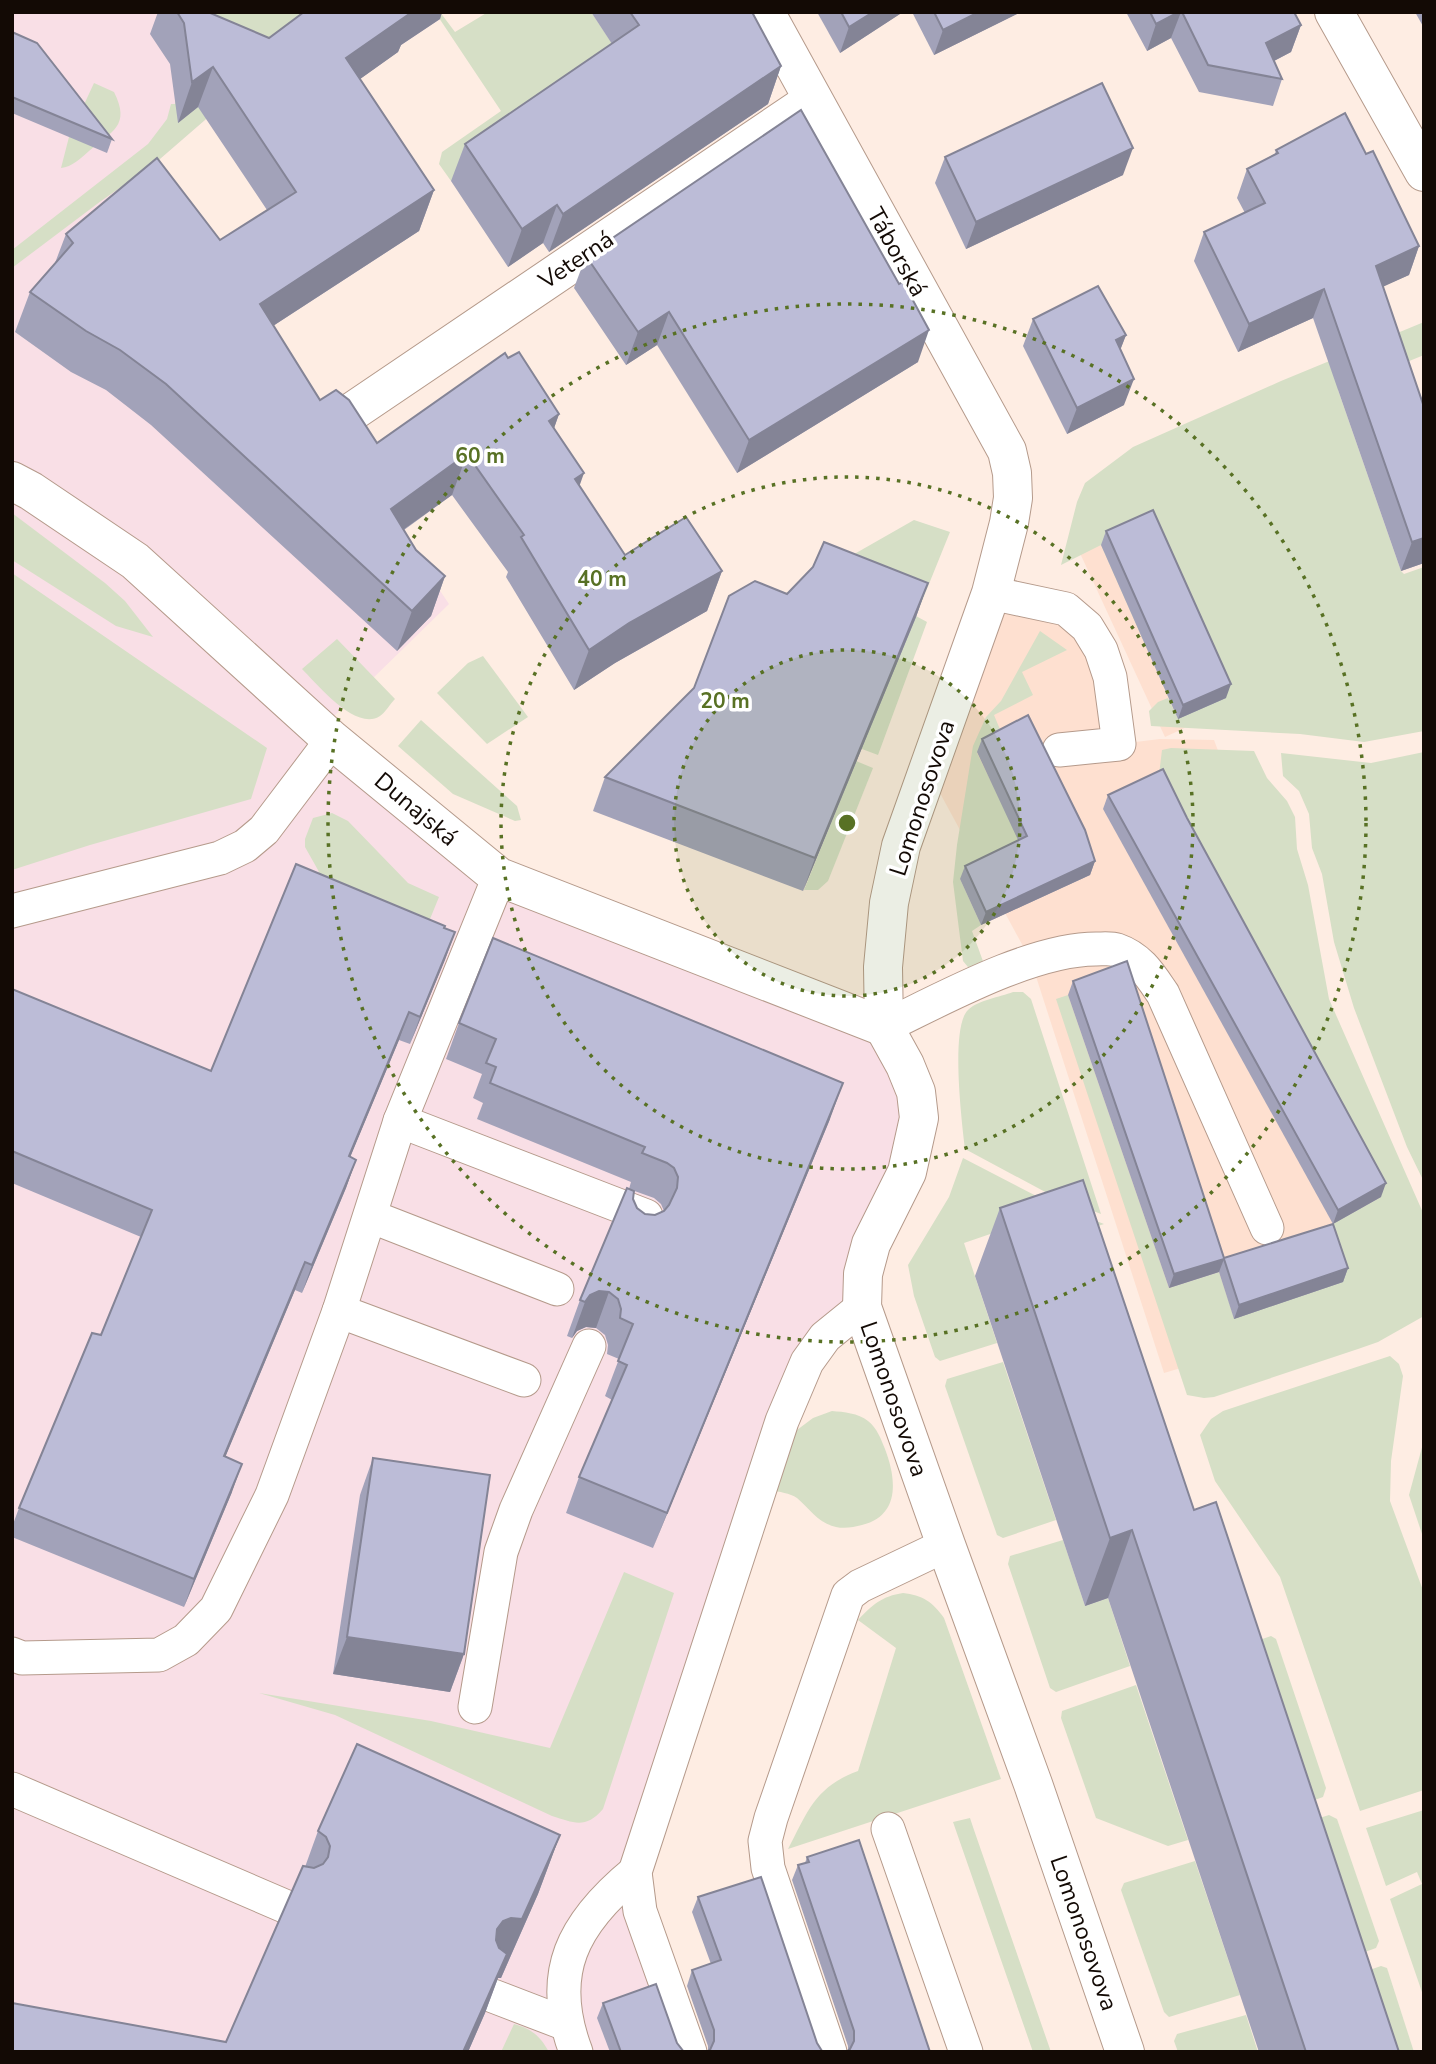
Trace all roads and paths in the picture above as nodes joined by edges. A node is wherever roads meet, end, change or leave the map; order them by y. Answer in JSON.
{"nodes":[{"id":1,"x":765,"y":12,"type":"edge"},
{"id":2,"x":1334,"y":12,"type":"edge"},
{"id":3,"x":813,"y":100,"type":"junction"},
{"id":4,"x":1424,"y":172,"type":"edge"},
{"id":5,"x":340,"y":420,"type":"edge"},
{"id":6,"x":12,"y":481,"type":"edge"},
{"id":7,"x":1013,"y":498,"type":"joint"},
{"id":8,"x":991,"y":593,"type":"junction"},
{"id":9,"x":332,"y":740,"type":"junction"},
{"id":10,"x":1059,"y":750,"type":"dead end"},
{"id":11,"x":499,"y":877,"type":"junction"},
{"id":12,"x":12,"y":911,"type":"edge"},
{"id":13,"x":884,"y":1027,"type":"junction"},
{"id":14,"x":400,"y":1121,"type":"junction"},
{"id":15,"x":370,"y":1216,"type":"junction"},
{"id":16,"x":1267,"y":1228,"type":"dead end"},
{"id":17,"x":639,"y":1232,"type":"edge"},
{"id":18,"x":557,"y":1289,"type":"dead end"},
{"id":19,"x":862,"y":1307,"type":"junction"},
{"id":20,"x":339,"y":1311,"type":"junction"},
{"id":21,"x":589,"y":1346,"type":"dead end"},
{"id":22,"x":524,"y":1380,"type":"dead end"},
{"id":23,"x":946,"y":1545,"type":"junction"},
{"id":24,"x":12,"y":1654,"type":"edge"},
{"id":25,"x":475,"y":1707,"type":"dead end"},
{"id":26,"x":12,"y":1789,"type":"edge"},
{"id":27,"x":888,"y":1829,"type":"dead end"},
{"id":28,"x":635,"y":1872,"type":"junction"},
{"id":29,"x":289,"y":1908,"type":"edge"},
{"id":30,"x":492,"y":1996,"type":"edge"},
{"id":31,"x":571,"y":2038,"type":"edge"},
{"id":32,"x":690,"y":2052,"type":"edge"},
{"id":33,"x":830,"y":2052,"type":"edge"},
{"id":34,"x":966,"y":2052,"type":"edge"},
{"id":35,"x":1125,"y":2052,"type":"edge"}],
"edges":[{"from":1,"to":3,"type":"street","name":"Táborská"},
{"from":2,"to":4,"type":"street"},
{"from":3,"to":5,"type":"street","name":"Veterná"},
{"from":3,"to":7,"type":"street","name":"Táborská"},
{"from":6,"to":9,"type":"street","name":"Dunajská"},
{"from":7,"to":8,"type":"street","name":"Lomonosovova"},
{"from":8,"to":10,"type":"lane"},
{"from":8,"to":13,"type":"street","name":"Lomonosovova"},
{"from":9,"to":11,"type":"street","name":"Dunajská"},
{"from":9,"to":12,"type":"lane"},
{"from":11,"to":13,"type":"street","name":"Dunajská"},
{"from":11,"to":14,"type":"lane"},
{"from":13,"to":16,"type":"lane"},
{"from":13,"to":19,"type":"street","name":"Lomonosovova"},
{"from":14,"to":15,"type":"lane"},
{"from":14,"to":17,"type":"lane"},
{"from":15,"to":18,"type":"lane"},
{"from":15,"to":20,"type":"lane"},
{"from":19,"to":23,"type":"street","name":"Lomonosovova"},
{"from":19,"to":28,"type":"lane"},
{"from":20,"to":22,"type":"lane"},
{"from":20,"to":24,"type":"lane"},
{"from":21,"to":25,"type":"lane"},
{"from":23,"to":33,"type":"lane"},
{"from":23,"to":35,"type":"street","name":"Lomonosovova"},
{"from":26,"to":29,"type":"lane"},
{"from":27,"to":34,"type":"lane"},
{"from":28,"to":31,"type":"lane"},
{"from":28,"to":32,"type":"lane"},
{"from":30,"to":31,"type":"lane"}]}
